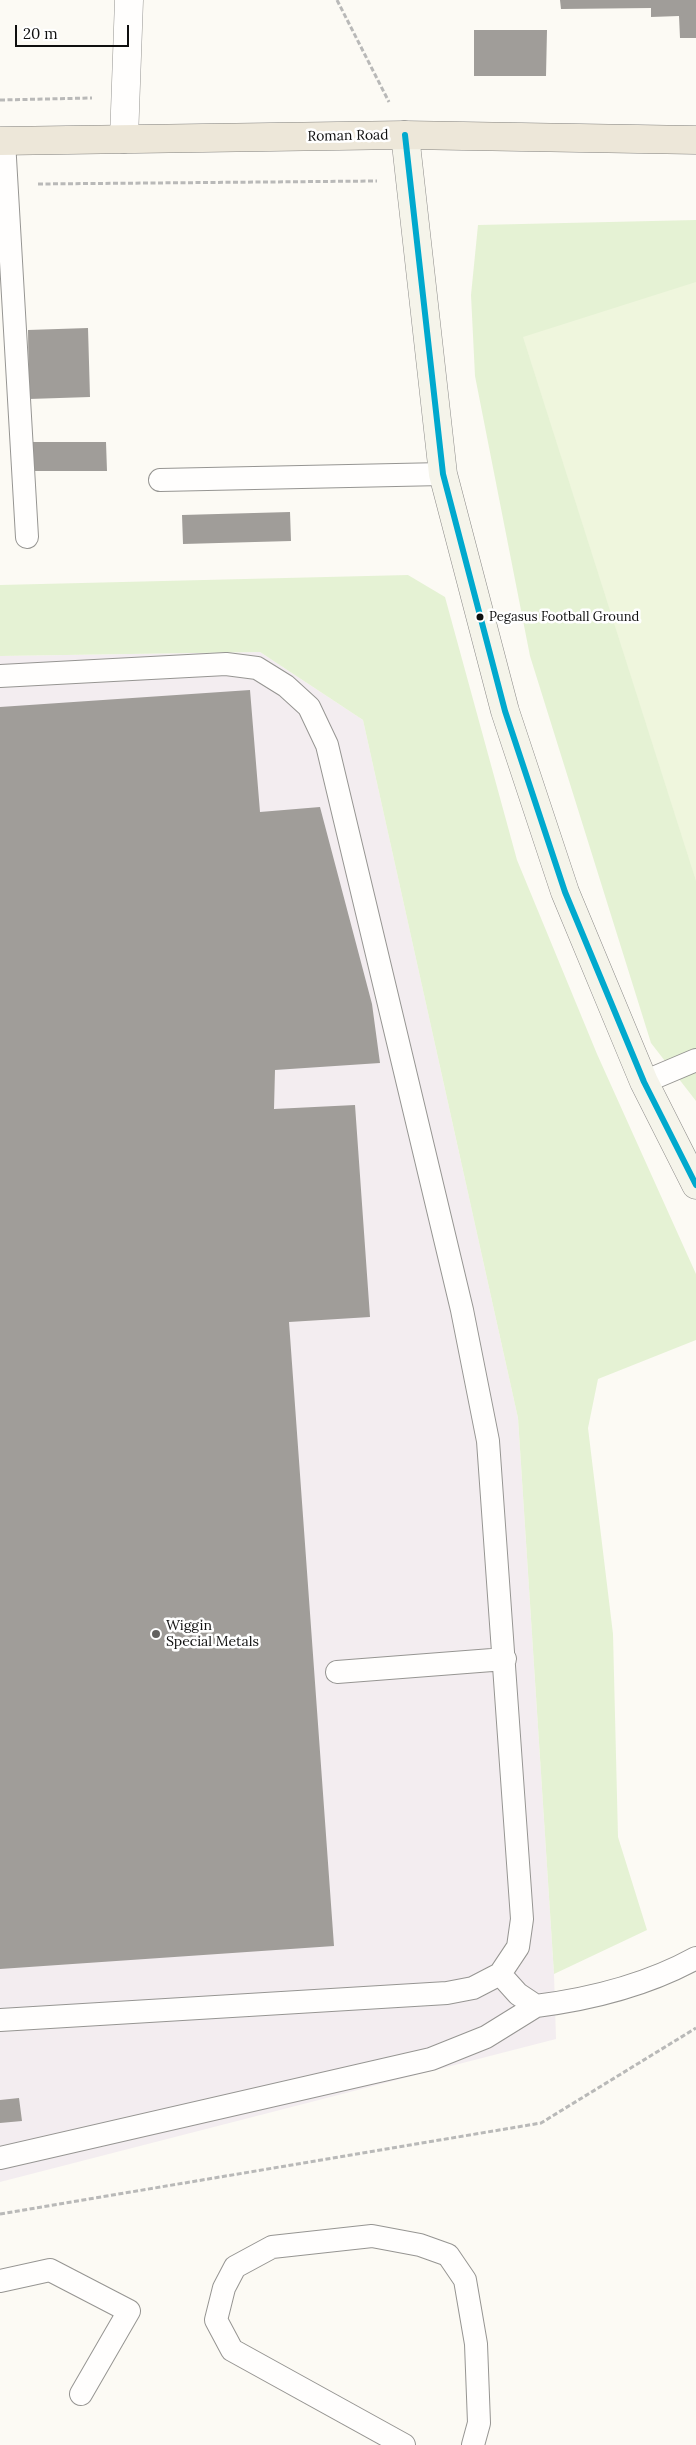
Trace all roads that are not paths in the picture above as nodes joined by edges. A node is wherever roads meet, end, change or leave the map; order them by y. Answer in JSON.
{"nodes":[{"id":1,"x":129,"y":0,"type":"edge"},
{"id":2,"x":405,"y":135,"type":"junction"},
{"id":3,"x":124,"y":139,"type":"junction"},
{"id":4,"x":696,"y":140,"type":"edge"},
{"id":5,"x":2,"y":141,"type":"edge"},
{"id":6,"x":443,"y":474,"type":"junction"},
{"id":7,"x":160,"y":480,"type":"dead end"},
{"id":8,"x":27,"y":537,"type":"dead end"},
{"id":9,"x":0,"y":676,"type":"edge"},
{"id":10,"x":696,"y":1060,"type":"edge"},
{"id":11,"x":644,"y":1082,"type":"junction"},
{"id":12,"x":689,"y":1156,"type":"edge"},
{"id":13,"x":696,"y":1185,"type":"edge"},
{"id":14,"x":505,"y":1659,"type":"junction"},
{"id":15,"x":337,"y":1672,"type":"dead end"},
{"id":16,"x":696,"y":1958,"type":"edge"},
{"id":17,"x":500,"y":1974,"type":"junction"},
{"id":18,"x":536,"y":2006,"type":"junction"},
{"id":19,"x":0,"y":2020,"type":"edge"},
{"id":20,"x":0,"y":2158,"type":"edge"},
{"id":21,"x":0,"y":2281,"type":"edge"},
{"id":22,"x":81,"y":2394,"type":"dead end"},
{"id":23,"x":404,"y":2445,"type":"edge"},
{"id":24,"x":473,"y":2445,"type":"edge"}],
"edges":[{"from":1,"to":3,"type":"street"},
{"from":2,"to":3,"type":"main road","name":"Roman Road"},
{"from":2,"to":4,"type":"main road","name":"Roman Road"},
{"from":2,"to":6,"type":"street"},
{"from":3,"to":5,"type":"main road","name":"Roman Road"},
{"from":5,"to":8,"type":"lane"},
{"from":6,"to":7,"type":"lane"},
{"from":6,"to":11,"type":"street"},
{"from":9,"to":14,"type":"lane"},
{"from":10,"to":11,"type":"lane"},
{"from":11,"to":12,"type":"street"},
{"from":12,"to":13,"type":"street"},
{"from":14,"to":15,"type":"lane"},
{"from":14,"to":17,"type":"lane"},
{"from":16,"to":18,"type":"lane"},
{"from":17,"to":18,"type":"lane"},
{"from":17,"to":19,"type":"lane"},
{"from":18,"to":20,"type":"lane"},
{"from":21,"to":22,"type":"lane"},
{"from":23,"to":24,"type":"lane"}]}
